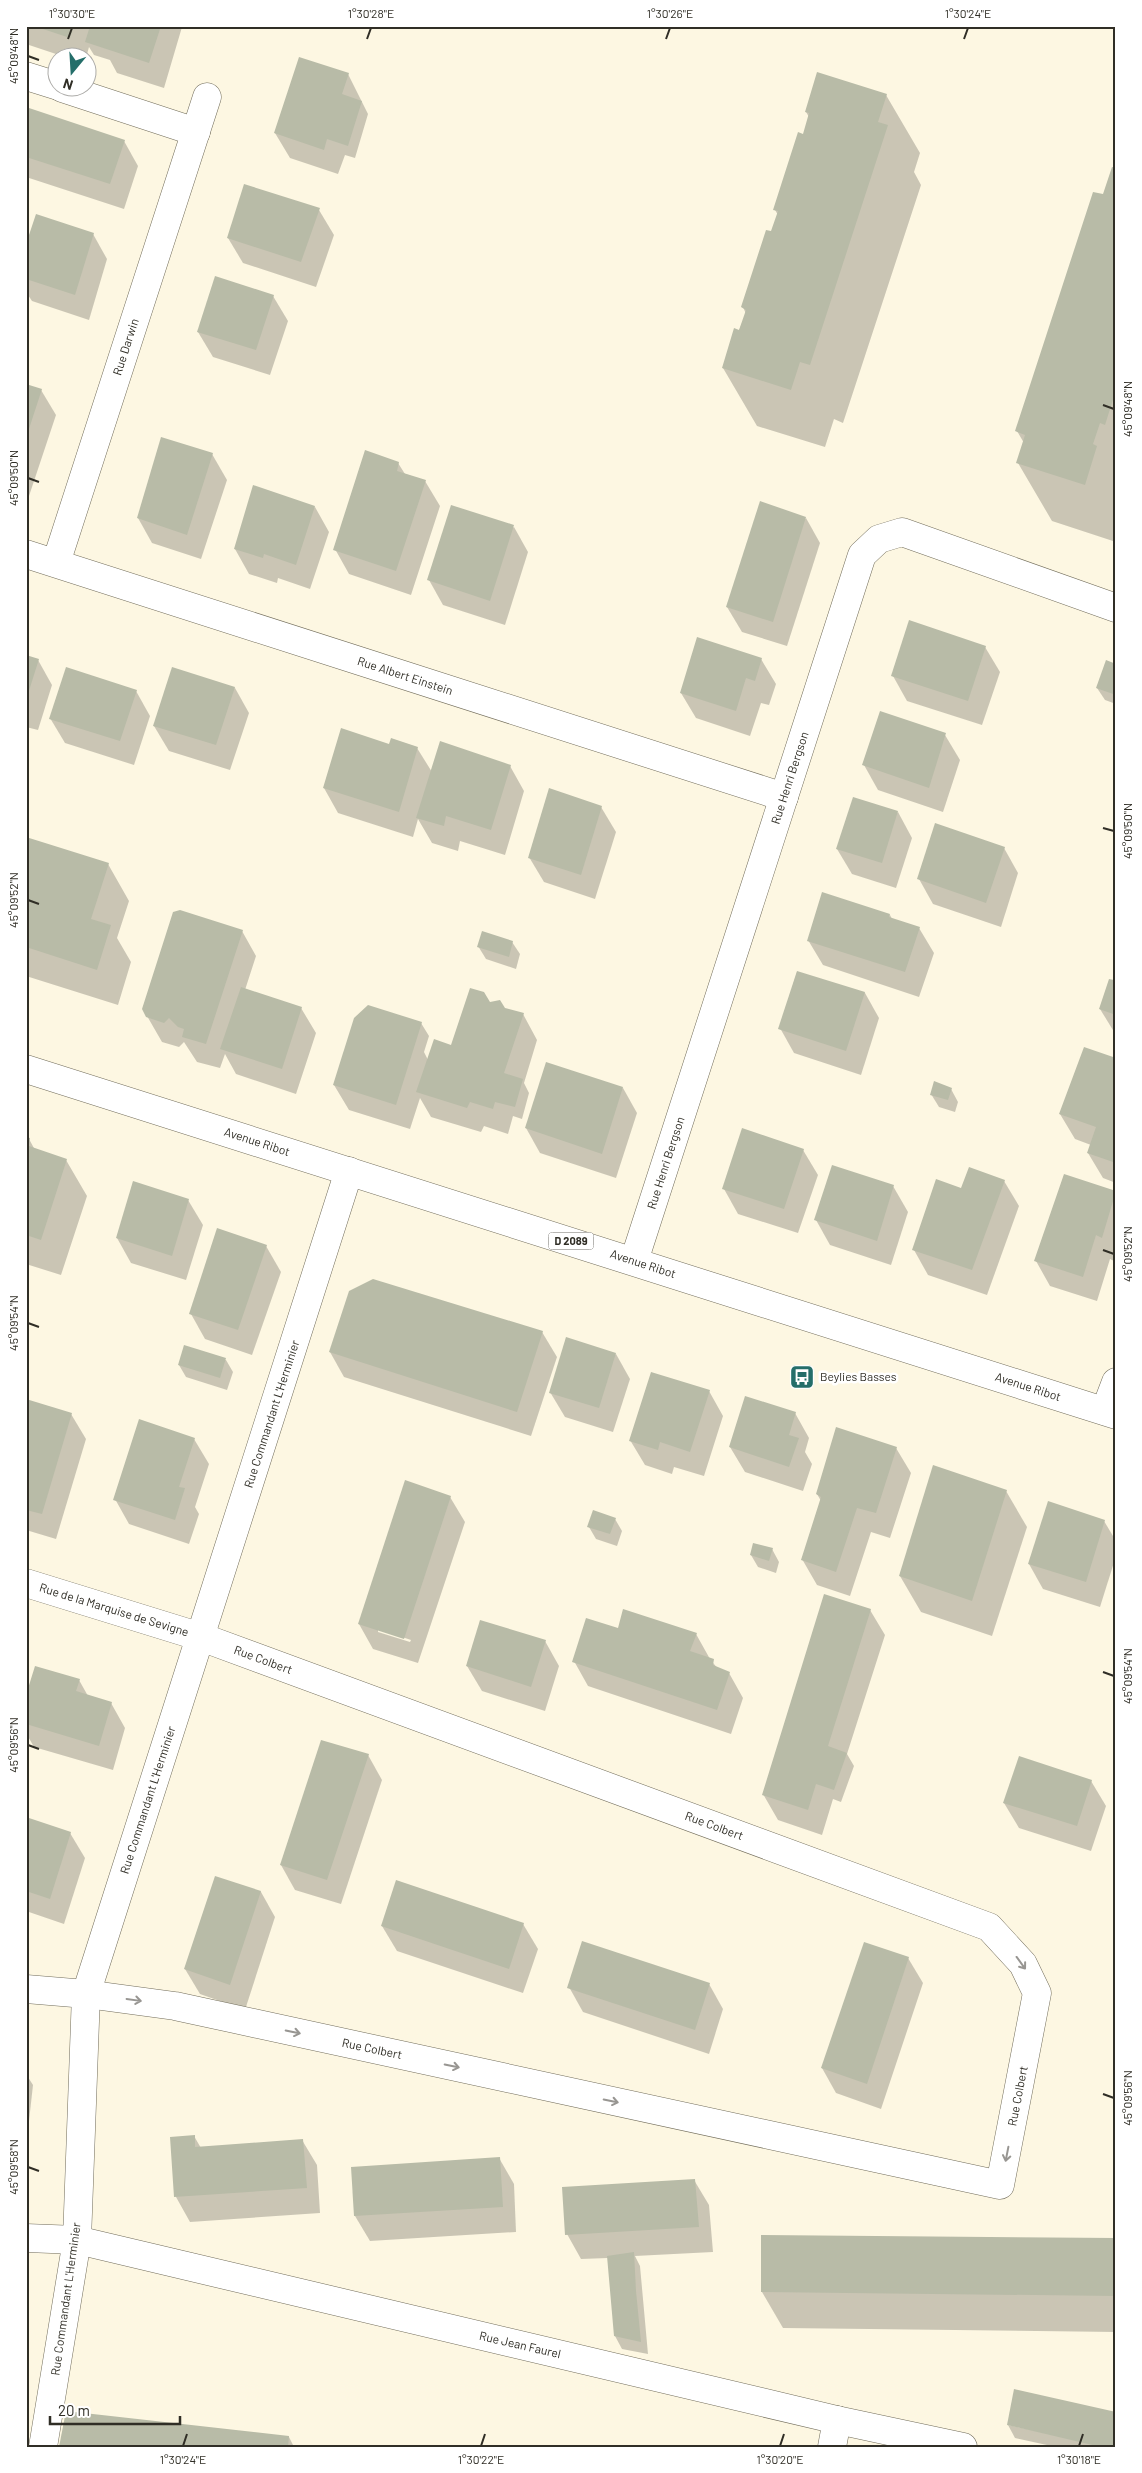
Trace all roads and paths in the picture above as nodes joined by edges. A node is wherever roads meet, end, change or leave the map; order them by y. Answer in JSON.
{"nodes":[{"id":1,"x":26,"y":76,"type":"edge"},
{"id":2,"x":48,"y":83,"type":"edge"},
{"id":3,"x":207,"y":97,"type":"dead end"},
{"id":4,"x":92,"y":98,"type":"edge"},
{"id":5,"x":196,"y":132,"type":"junction"},
{"id":6,"x":26,"y":554,"type":"edge"},
{"id":7,"x":56,"y":564,"type":"junction"},
{"id":8,"x":1116,"y":608,"type":"edge"},
{"id":9,"x":784,"y":797,"type":"junction"},
{"id":10,"x":26,"y":1068,"type":"edge"},
{"id":11,"x":349,"y":1171,"type":"junction"},
{"id":12,"x":634,"y":1261,"type":"junction"},
{"id":13,"x":1116,"y":1382,"type":"edge"},
{"id":14,"x":1110,"y":1413,"type":"edge"},
{"id":15,"x":26,"y":1583,"type":"edge"},
{"id":16,"x":201,"y":1638,"type":"junction"},
{"id":17,"x":26,"y":1988,"type":"edge"},
{"id":18,"x":86,"y":1994,"type":"junction"},
{"id":19,"x":26,"y":2238,"type":"edge"},
{"id":20,"x":77,"y":2240,"type":"junction"},
{"id":21,"x":837,"y":2420,"type":"junction"},
{"id":22,"x":43,"y":2447,"type":"edge"},
{"id":23,"x":832,"y":2447,"type":"edge"},
{"id":24,"x":962,"y":2447,"type":"edge"}],
"edges":[{"from":1,"to":2,"type":"street"},
{"from":3,"to":5,"type":"street","name":"Rue Darwin"},
{"from":4,"to":5,"type":"street"},
{"from":5,"to":7,"type":"street","name":"Rue Darwin"},
{"from":6,"to":7,"type":"street","name":"Rue Albert Einstein"},
{"from":7,"to":9,"type":"street","name":"Rue Albert Einstein"},
{"from":8,"to":9,"type":"street","name":"Rue Henri Bergson"},
{"from":9,"to":12,"type":"street","name":"Rue Henri Bergson"},
{"from":10,"to":11,"type":"street","name":"Avenue Ribot","number":"D 2089"},
{"from":11,"to":12,"type":"street","name":"Avenue Ribot","number":"D 2089"},
{"from":11,"to":16,"type":"street","name":"Rue Commandant L'Herminier"},
{"from":12,"to":14,"type":"street","name":"Avenue Ribot","number":"D 2089"},
{"from":13,"to":14,"type":"street"},
{"from":15,"to":16,"type":"street","name":"Rue de la Marquise de Sevigne"},
{"from":16,"to":18,"type":"street","name":"Rue Commandant L'Herminier"},
{"from":16,"to":18,"type":"street","name":"Rue Colbert"},
{"from":17,"to":18,"type":"street","name":"Rue Colbert"},
{"from":18,"to":20,"type":"street","name":"Rue Commandant L'Herminier"},
{"from":19,"to":20,"type":"street","name":"Rue Jean Faurel"},
{"from":20,"to":21,"type":"street","name":"Rue Jean Faurel"},
{"from":20,"to":22,"type":"street","name":"Rue Commandant L'Herminier"},
{"from":21,"to":23,"type":"street"},
{"from":21,"to":24,"type":"street","name":"Rue Jean Faurel"}]}
